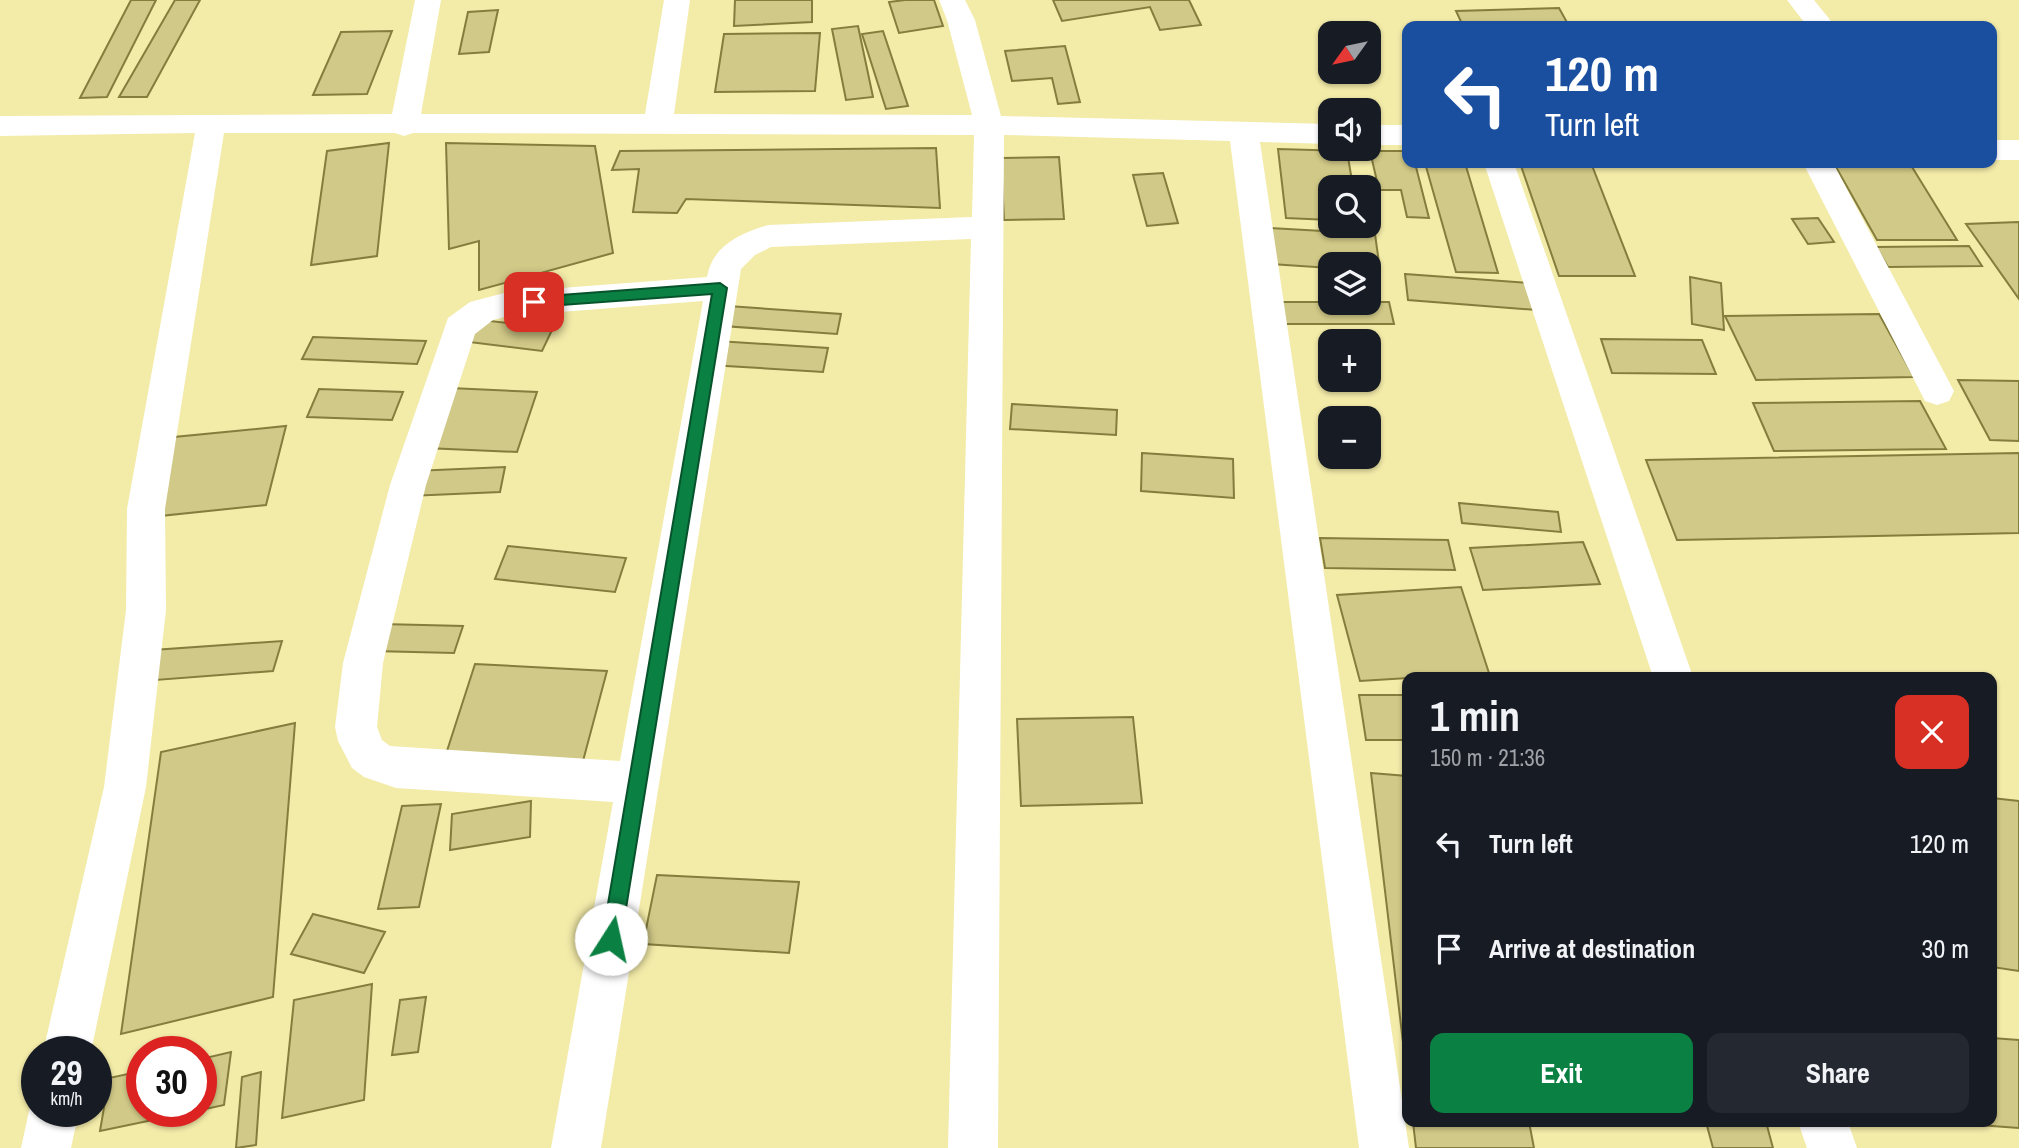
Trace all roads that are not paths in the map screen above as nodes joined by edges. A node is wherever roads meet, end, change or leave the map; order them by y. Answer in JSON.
{"nodes":[{"id":1,"x":428,"y":0,"type":"edge"},
{"id":2,"x":677,"y":0,"type":"edge"},
{"id":3,"x":952,"y":0,"type":"edge"},
{"id":4,"x":1800,"y":0,"type":"edge"},
{"id":5,"x":1817,"y":21,"type":"edge"},
{"id":6,"x":211,"y":123,"type":"junction"},
{"id":7,"x":659,"y":125,"type":"junction"},
{"id":8,"x":989,"y":125,"type":"junction"},
{"id":9,"x":0,"y":126,"type":"edge"},
{"id":10,"x":404,"y":126,"type":"junction"},
{"id":11,"x":1244,"y":132,"type":"junction"},
{"id":12,"x":1318,"y":134,"type":"edge"},
{"id":13,"x":1381,"y":135,"type":"edge"},
{"id":14,"x":1402,"y":135,"type":"edge"},
{"id":15,"x":1997,"y":150,"type":"edge"},
{"id":16,"x":2019,"y":150,"type":"edge"},
{"id":17,"x":1501,"y":168,"type":"edge"},
{"id":18,"x":1821,"y":168,"type":"edge"},
{"id":19,"x":988,"y":227,"type":"junction"},
{"id":20,"x":720,"y":288,"type":"junction"},
{"id":21,"x":1937,"y":391,"type":"dead end"},
{"id":22,"x":1671,"y":672,"type":"edge"},
{"id":23,"x":637,"y":783,"type":"junction"},
{"id":24,"x":71,"y":1036,"type":"edge"},
{"id":25,"x":51,"y":1127,"type":"edge"},
{"id":26,"x":1825,"y":1127,"type":"edge"},
{"id":27,"x":46,"y":1148,"type":"edge"},
{"id":28,"x":576,"y":1148,"type":"edge"},
{"id":29,"x":972,"y":1148,"type":"edge"},
{"id":30,"x":1384,"y":1148,"type":"edge"},
{"id":31,"x":1832,"y":1148,"type":"edge"}],
"edges":[{"from":1,"to":10,"type":"street"},
{"from":2,"to":7,"type":"street"},
{"from":3,"to":8,"type":"street"},
{"from":4,"to":5,"type":"street"},
{"from":6,"to":9,"type":"street"},
{"from":6,"to":10,"type":"street"},
{"from":6,"to":24,"type":"street"},
{"from":7,"to":8,"type":"street"},
{"from":7,"to":10,"type":"street"},
{"from":8,"to":11,"type":"street"},
{"from":8,"to":19,"type":"street"},
{"from":11,"to":12,"type":"street"},
{"from":11,"to":30,"type":"street"},
{"from":13,"to":14,"type":"street"},
{"from":15,"to":16,"type":"street"},
{"from":17,"to":22,"type":"street"},
{"from":18,"to":21,"type":"street"},
{"from":19,"to":20,"type":"street"},
{"from":19,"to":29,"type":"street"},
{"from":20,"to":23,"type":"street"},
{"from":20,"to":23,"type":"street"},
{"from":23,"to":28,"type":"street"},
{"from":25,"to":27,"type":"street"},
{"from":26,"to":31,"type":"street"}]}
